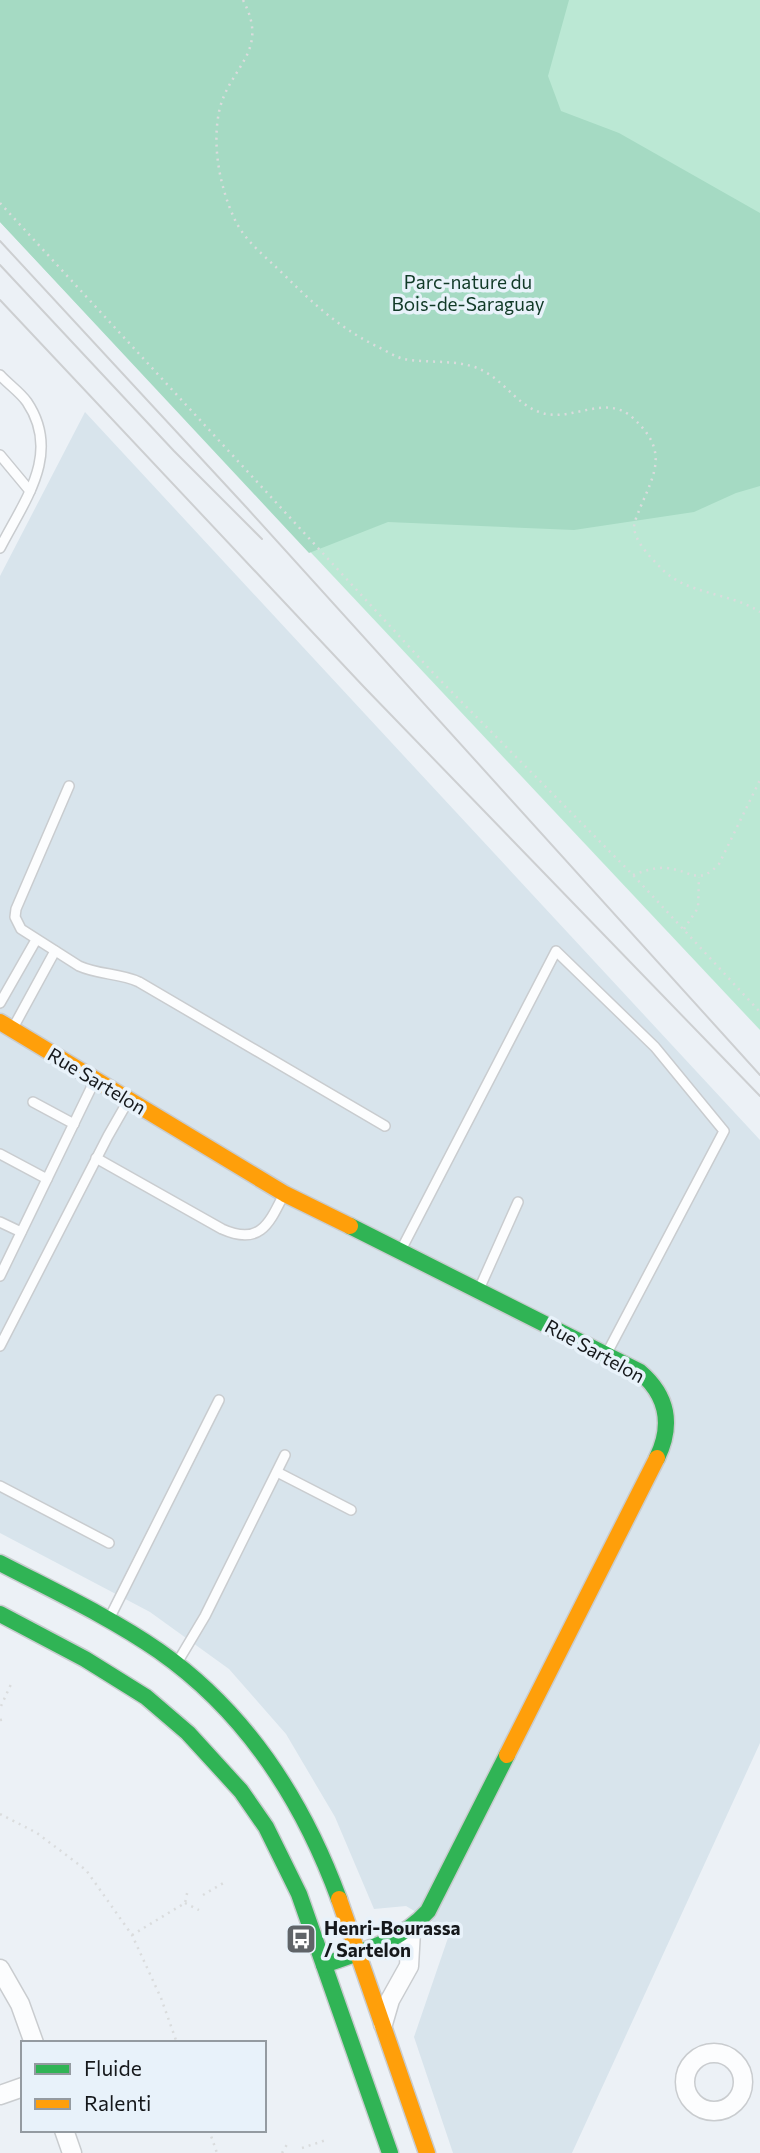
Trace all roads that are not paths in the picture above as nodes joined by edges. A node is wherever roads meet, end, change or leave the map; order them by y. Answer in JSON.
{"nodes":[{"id":1,"x":0,"y":375,"type":"edge"},
{"id":2,"x":0,"y":454,"type":"edge"},
{"id":3,"x":30,"y":491,"type":"junction"},
{"id":4,"x":0,"y":548,"type":"edge"},
{"id":5,"x":69,"y":786,"type":"dead end"},
{"id":6,"x":36,"y":940,"type":"junction"},
{"id":7,"x":55,"y":951,"type":"junction"},
{"id":8,"x":0,"y":1003,"type":"edge"},
{"id":9,"x":6,"y":1026,"type":"edge"},
{"id":10,"x":96,"y":1080,"type":"junction"},
{"id":11,"x":129,"y":1100,"type":"junction"},
{"id":12,"x":33,"y":1102,"type":"dead end"},
{"id":13,"x":74,"y":1125,"type":"junction"},
{"id":14,"x":384,"y":1126,"type":"dead end"},
{"id":15,"x":0,"y":1154,"type":"edge"},
{"id":16,"x":96,"y":1157,"type":"junction"},
{"id":17,"x":47,"y":1179,"type":"junction"},
{"id":18,"x":285,"y":1194,"type":"junction"},
{"id":19,"x":518,"y":1202,"type":"dead end"},
{"id":20,"x":0,"y":1222,"type":"edge"},
{"id":21,"x":21,"y":1232,"type":"junction"},
{"id":22,"x":401,"y":1250,"type":"junction"},
{"id":23,"x":3,"y":1261,"type":"edge"},
{"id":24,"x":0,"y":1276,"type":"edge"},
{"id":25,"x":479,"y":1289,"type":"junction"},
{"id":26,"x":0,"y":1346,"type":"edge"},
{"id":27,"x":607,"y":1354,"type":"junction"},
{"id":28,"x":219,"y":1400,"type":"dead end"},
{"id":29,"x":285,"y":1455,"type":"dead end"},
{"id":30,"x":277,"y":1472,"type":"junction"},
{"id":31,"x":0,"y":1486,"type":"edge"},
{"id":32,"x":351,"y":1510,"type":"dead end"},
{"id":33,"x":109,"y":1543,"type":"dead end"},
{"id":34,"x":0,"y":1563,"type":"edge"},
{"id":35,"x":0,"y":1614,"type":"edge"},
{"id":36,"x":108,"y":1620,"type":"junction"},
{"id":37,"x":176,"y":1664,"type":"junction"},
{"id":38,"x":411,"y":1931,"type":"junction"},
{"id":39,"x":359,"y":1952,"type":"junction"},
{"id":40,"x":324,"y":1965,"type":"junction"},
{"id":41,"x":0,"y":1969,"type":"edge"},
{"id":42,"x":383,"y":2024,"type":"junction"},
{"id":43,"x":33,"y":2041,"type":"edge"},
{"id":44,"x":21,"y":2088,"type":"edge"},
{"id":45,"x":0,"y":2095,"type":"edge"},
{"id":46,"x":66,"y":2132,"type":"edge"},
{"id":47,"x":72,"y":2153,"type":"edge"},
{"id":48,"x":390,"y":2153,"type":"edge"},
{"id":49,"x":427,"y":2153,"type":"edge"}],
"edges":[{"from":1,"to":3,"type":"lane"},
{"from":2,"to":3,"type":"lane"},
{"from":3,"to":4,"type":"lane"},
{"from":5,"to":6,"type":"lane"},
{"from":6,"to":7,"type":"lane"},
{"from":6,"to":8,"type":"lane"},
{"from":7,"to":9,"type":"lane"},
{"from":7,"to":14,"type":"lane"},
{"from":9,"to":10,"type":"main road","name":"Rue Sartelon"},
{"from":10,"to":11,"type":"main road","name":"Rue Sartelon"},
{"from":10,"to":13,"type":"lane"},
{"from":11,"to":16,"type":"lane"},
{"from":11,"to":18,"type":"main road","name":"Rue Sartelon"},
{"from":12,"to":13,"type":"lane"},
{"from":13,"to":17,"type":"lane"},
{"from":15,"to":17,"type":"lane"},
{"from":16,"to":18,"type":"lane"},
{"from":16,"to":26,"type":"lane"},
{"from":17,"to":21,"type":"lane"},
{"from":18,"to":22,"type":"main road","name":"Rue Sartelon"},
{"from":19,"to":25,"type":"lane"},
{"from":20,"to":21,"type":"lane"},
{"from":21,"to":23,"type":"lane"},
{"from":22,"to":25,"type":"main road","name":"Rue Sartelon"},
{"from":22,"to":27,"type":"lane"},
{"from":23,"to":24,"type":"lane"},
{"from":25,"to":27,"type":"main road","name":"Rue Sartelon"},
{"from":27,"to":38,"type":"main road","name":"Rue Sartelon"},
{"from":28,"to":36,"type":"lane"},
{"from":29,"to":30,"type":"lane"},
{"from":30,"to":32,"type":"lane"},
{"from":30,"to":37,"type":"lane"},
{"from":31,"to":33,"type":"lane"},
{"from":34,"to":36,"type":"main road"},
{"from":35,"to":40,"type":"main road"},
{"from":36,"to":37,"type":"main road"},
{"from":37,"to":39,"type":"main road"},
{"from":38,"to":39,"type":"main road","name":"Rue Sartelon"},
{"from":38,"to":42,"type":"street"},
{"from":39,"to":40,"type":"main road","name":"Rue Sartelon"},
{"from":39,"to":42,"type":"main road"},
{"from":40,"to":48,"type":"main road"},
{"from":41,"to":43,"type":"street"},
{"from":42,"to":49,"type":"main road"},
{"from":44,"to":45,"type":"street"},
{"from":46,"to":47,"type":"street"}]}
